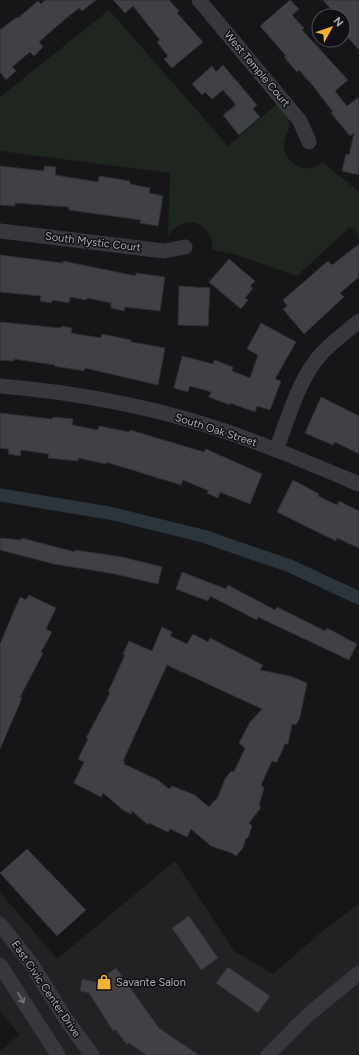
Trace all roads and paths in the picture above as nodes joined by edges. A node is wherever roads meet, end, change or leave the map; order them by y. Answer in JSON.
{"nodes":[{"id":1,"x":199,"y":0,"type":"edge"},
{"id":2,"x":309,"y":142,"type":"dead end"},
{"id":3,"x":0,"y":231,"type":"edge"},
{"id":4,"x":185,"y":247,"type":"dead end"},
{"id":5,"x":359,"y":321,"type":"edge"},
{"id":6,"x":0,"y":386,"type":"edge"},
{"id":7,"x":276,"y":450,"type":"junction"},
{"id":8,"x":359,"y":484,"type":"edge"},
{"id":9,"x":0,"y":924,"type":"edge"},
{"id":10,"x":0,"y":965,"type":"edge"},
{"id":11,"x":359,"y":973,"type":"edge"},
{"id":12,"x":58,"y":1055,"type":"edge"},
{"id":13,"x":92,"y":1055,"type":"edge"},
{"id":14,"x":268,"y":1055,"type":"edge"}],
"edges":[{"from":1,"to":2,"type":"street","name":"West Temple Court"},
{"from":3,"to":4,"type":"street","name":"South Mystic Court"},
{"from":5,"to":7,"type":"street"},
{"from":6,"to":7,"type":"street","name":"South Oak Street"},
{"from":7,"to":8,"type":"street","name":"South Oak Street"},
{"from":9,"to":13,"type":"street","name":"East Civic Center Drive"},
{"from":10,"to":12,"type":"street","one_way":true},
{"from":11,"to":14,"type":"street"}]}
